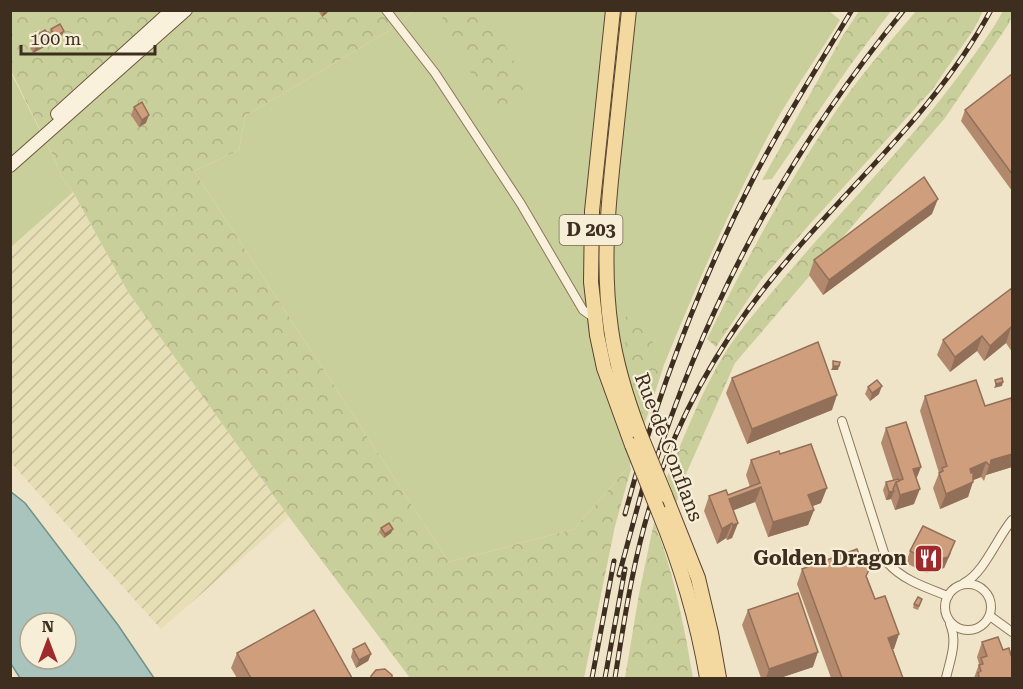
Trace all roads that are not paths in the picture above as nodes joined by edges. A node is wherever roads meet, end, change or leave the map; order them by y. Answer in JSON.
{"nodes":[{"id":1,"x":171,"y":10,"type":"edge"},
{"id":2,"x":186,"y":10,"type":"edge"},
{"id":3,"x":386,"y":10,"type":"edge"},
{"id":4,"x":613,"y":10,"type":"edge"},
{"id":5,"x":629,"y":10,"type":"edge"},
{"id":6,"x":44,"y":131,"type":"junction"},
{"id":7,"x":10,"y":156,"type":"edge"},
{"id":8,"x":10,"y":166,"type":"edge"},
{"id":9,"x":591,"y":273,"type":"junction"},
{"id":10,"x":575,"y":293,"type":"junction"},
{"id":11,"x":594,"y":318,"type":"junction"},
{"id":12,"x":842,"y":421,"type":"dead end"},
{"id":13,"x":636,"y":440,"type":"junction"},
{"id":14,"x":1012,"y":520,"type":"edge"},
{"id":15,"x":982,"y":566,"type":"junction"},
{"id":16,"x":959,"y":586,"type":"junction"},
{"id":17,"x":984,"y":590,"type":"junction"},
{"id":18,"x":948,"y":596,"type":"junction"},
{"id":19,"x":990,"y":616,"type":"junction"},
{"id":20,"x":947,"y":618,"type":"junction"},
{"id":21,"x":979,"y":628,"type":"junction"},
{"id":22,"x":1012,"y":632,"type":"edge"},
{"id":23,"x":950,"y":660,"type":"junction"},
{"id":24,"x":706,"y":678,"type":"edge"},
{"id":25,"x":719,"y":678,"type":"edge"},
{"id":26,"x":946,"y":678,"type":"edge"}],
"edges":[{"from":1,"to":6,"type":"main road"},
{"from":2,"to":6,"type":"main road"},
{"from":3,"to":10,"type":"street","name":"Rue de Conflans"},
{"from":4,"to":9,"type":"main road","name":"Rue de Conflans","number":"D 203"},
{"from":5,"to":13,"type":"main road","name":"Rue de Conflans","number":"D 203"},
{"from":6,"to":7,"type":"main road"},
{"from":6,"to":8,"type":"main road"},
{"from":9,"to":10,"type":"street"},
{"from":9,"to":11,"type":"main road","name":"Rue de Conflans","number":"D 203"},
{"from":10,"to":11,"type":"street","name":"Rue de Conflans"},
{"from":11,"to":13,"type":"main road","name":"Rue de Conflans","number":"D 203"},
{"from":12,"to":18,"type":"street"},
{"from":13,"to":24,"type":"main road","name":"Rue de Conflans","number":"D 203","bridge":true},
{"from":13,"to":25,"type":"main road","name":"Rue de Conflans","number":"D 203","bridge":true},
{"from":14,"to":15,"type":"street"},
{"from":15,"to":16,"type":"street"},
{"from":15,"to":17,"type":"street"},
{"from":16,"to":17,"type":"street"},
{"from":16,"to":18,"type":"street"},
{"from":17,"to":19,"type":"street"},
{"from":18,"to":20,"type":"street"},
{"from":19,"to":21,"type":"street"},
{"from":19,"to":22,"type":"street"},
{"from":20,"to":21,"type":"street"},
{"from":20,"to":23,"type":"street"},
{"from":21,"to":23,"type":"street"},
{"from":23,"to":26,"type":"street"}]}
